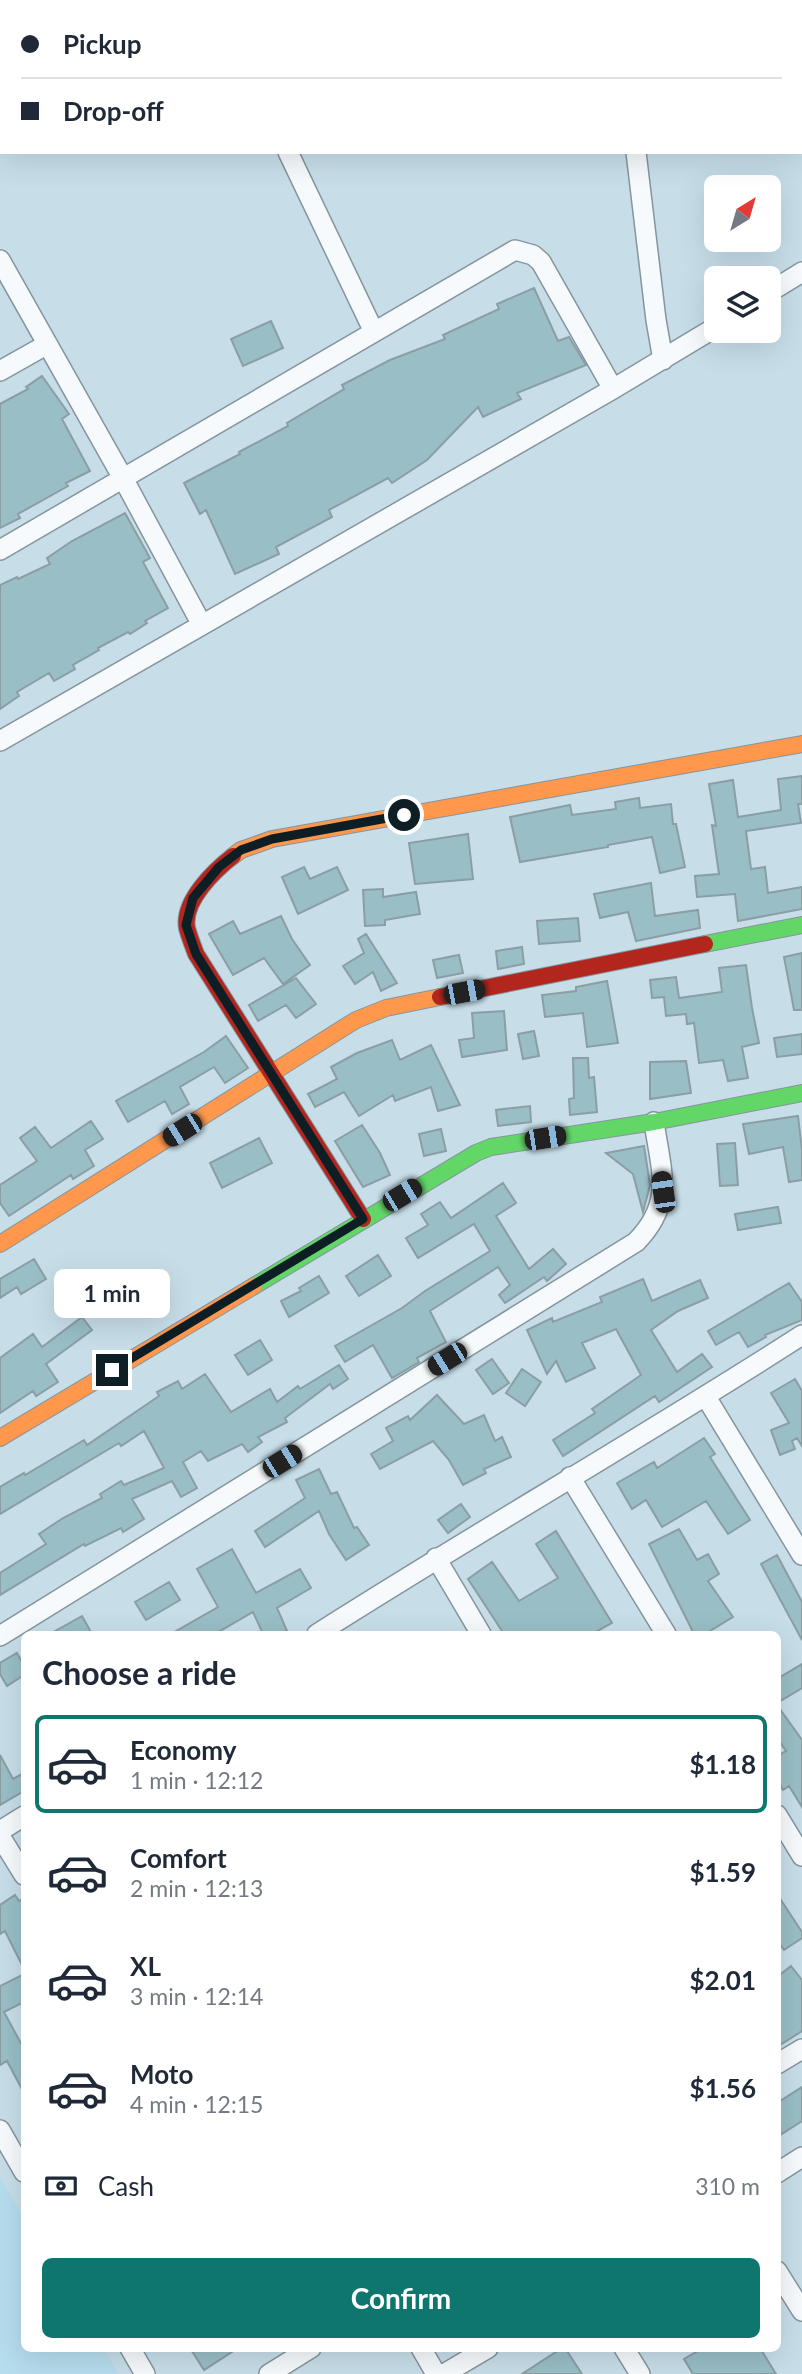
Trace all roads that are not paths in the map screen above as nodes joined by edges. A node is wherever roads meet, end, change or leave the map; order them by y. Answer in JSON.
{"nodes":[{"id":1,"x":289,"y":154,"type":"edge"},
{"id":2,"x":636,"y":154,"type":"edge"},
{"id":3,"x":0,"y":260,"type":"edge"},
{"id":4,"x":802,"y":272,"type":"edge"},
{"id":5,"x":781,"y":285,"type":"edge"},
{"id":6,"x":374,"y":332,"type":"junction"},
{"id":7,"x":704,"y":334,"type":"edge"},
{"id":8,"x":46,"y":345,"type":"junction"},
{"id":9,"x":663,"y":360,"type":"junction"},
{"id":10,"x":0,"y":371,"type":"edge"},
{"id":11,"x":613,"y":389,"type":"junction"},
{"id":12,"x":124,"y":480,"type":"junction"},
{"id":13,"x":0,"y":550,"type":"edge"},
{"id":14,"x":202,"y":625,"type":"junction"},
{"id":15,"x":0,"y":741,"type":"edge"},
{"id":16,"x":802,"y":744,"type":"edge"},
{"id":17,"x":802,"y":925,"type":"edge"},
{"id":18,"x":273,"y":1074,"type":"junction"},
{"id":19,"x":802,"y":1093,"type":"edge"},
{"id":20,"x":654,"y":1122,"type":"junction"},
{"id":21,"x":363,"y":1219,"type":"junction"},
{"id":22,"x":0,"y":1244,"type":"edge"},
{"id":23,"x":802,"y":1335,"type":"edge"},
{"id":24,"x":706,"y":1397,"type":"junction"},
{"id":25,"x":0,"y":1438,"type":"edge"},
{"id":26,"x":570,"y":1477,"type":"junction"},
{"id":27,"x":802,"y":1555,"type":"edge"},
{"id":28,"x":436,"y":1558,"type":"junction"},
{"id":29,"x":322,"y":1631,"type":"edge"},
{"id":30,"x":479,"y":1631,"type":"edge"},
{"id":31,"x":664,"y":1631,"type":"edge"},
{"id":32,"x":0,"y":1636,"type":"edge"},
{"id":33,"x":21,"y":1818,"type":"edge"},
{"id":34,"x":781,"y":1822,"type":"edge"},
{"id":35,"x":0,"y":1831,"type":"edge"},
{"id":36,"x":0,"y":1836,"type":"edge"},
{"id":37,"x":802,"y":1856,"type":"edge"},
{"id":38,"x":21,"y":1869,"type":"edge"},
{"id":39,"x":802,"y":2049,"type":"edge"},
{"id":40,"x":781,"y":2062,"type":"edge"},
{"id":41,"x":0,"y":2130,"type":"edge"},
{"id":42,"x":802,"y":2157,"type":"edge"},
{"id":43,"x":21,"y":2167,"type":"edge"},
{"id":44,"x":781,"y":2170,"type":"edge"},
{"id":45,"x":781,"y":2277,"type":"edge"},
{"id":46,"x":802,"y":2311,"type":"edge"},
{"id":47,"x":132,"y":2352,"type":"edge"},
{"id":48,"x":305,"y":2352,"type":"edge"},
{"id":49,"x":423,"y":2352,"type":"edge"},
{"id":50,"x":481,"y":2352,"type":"edge"},
{"id":51,"x":626,"y":2352,"type":"edge"},
{"id":52,"x":145,"y":2374,"type":"edge"},
{"id":53,"x":269,"y":2374,"type":"edge"},
{"id":54,"x":436,"y":2374,"type":"edge"},
{"id":55,"x":444,"y":2374,"type":"edge"},
{"id":56,"x":640,"y":2374,"type":"edge"}],
"edges":[{"from":1,"to":6,"type":"street"},
{"from":2,"to":9,"type":"street"},
{"from":3,"to":8,"type":"street"},
{"from":4,"to":5,"type":"street"},
{"from":6,"to":11,"type":"street"},
{"from":6,"to":12,"type":"street"},
{"from":7,"to":9,"type":"street"},
{"from":8,"to":10,"type":"street"},
{"from":8,"to":12,"type":"street"},
{"from":9,"to":11,"type":"street"},
{"from":11,"to":14,"type":"street"},
{"from":12,"to":13,"type":"street"},
{"from":12,"to":14,"type":"street"},
{"from":14,"to":15,"type":"street"},
{"from":16,"to":18,"type":"street"},
{"from":17,"to":18,"type":"street"},
{"from":18,"to":21,"type":"street"},
{"from":18,"to":22,"type":"street"},
{"from":19,"to":20,"type":"street"},
{"from":20,"to":21,"type":"street"},
{"from":20,"to":32,"type":"street"},
{"from":21,"to":25,"type":"street"},
{"from":23,"to":24,"type":"street"},
{"from":24,"to":26,"type":"street"},
{"from":24,"to":27,"type":"street"},
{"from":26,"to":28,"type":"street"},
{"from":26,"to":31,"type":"street"},
{"from":28,"to":29,"type":"street"},
{"from":28,"to":30,"type":"street"},
{"from":33,"to":35,"type":"street"},
{"from":34,"to":37,"type":"street"},
{"from":36,"to":38,"type":"street"},
{"from":39,"to":40,"type":"street"},
{"from":41,"to":43,"type":"street"},
{"from":42,"to":44,"type":"street"},
{"from":45,"to":46,"type":"street"},
{"from":47,"to":52,"type":"street"},
{"from":48,"to":53,"type":"street"},
{"from":49,"to":54,"type":"street"},
{"from":50,"to":55,"type":"street"},
{"from":51,"to":56,"type":"street"}]}
